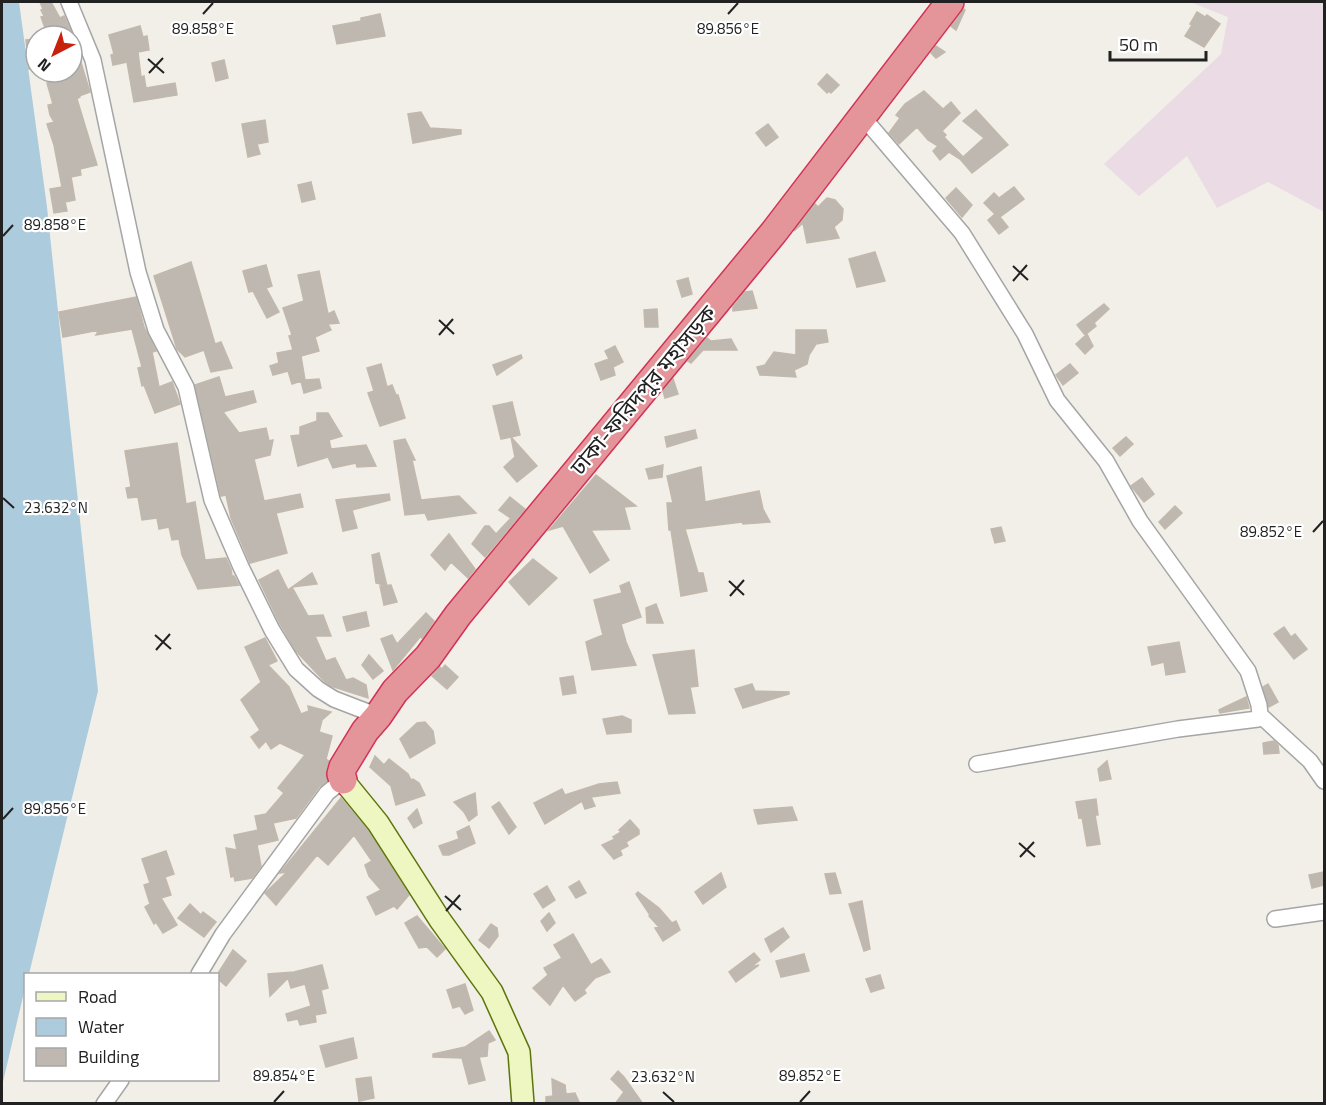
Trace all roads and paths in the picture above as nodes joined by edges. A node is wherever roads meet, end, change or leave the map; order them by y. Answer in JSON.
{"nodes":[{"id":1,"x":69,"y":2,"type":"edge"},
{"id":2,"x":950,"y":2,"type":"edge"},
{"id":3,"x":862,"y":116,"type":"junction"},
{"id":4,"x":1260,"y":715,"type":"junction"},
{"id":5,"x":378,"y":716,"type":"junction"},
{"id":6,"x":976,"y":764,"type":"dead end"},
{"id":7,"x":343,"y":780,"type":"junction"},
{"id":8,"x":1324,"y":781,"type":"edge"},
{"id":9,"x":1324,"y":912,"type":"edge"},
{"id":10,"x":1275,"y":919,"type":"dead end"},
{"id":11,"x":200,"y":973,"type":"edge"},
{"id":12,"x":120,"y":1081,"type":"edge"},
{"id":13,"x":104,"y":1104,"type":"edge"},
{"id":14,"x":523,"y":1104,"type":"edge"}],
"edges":[{"from":1,"to":5,"type":"street"},
{"from":2,"to":3,"type":"highway","name":"ঢাকা-ফরিদপুর মহাসড়ক"},
{"from":3,"to":4,"type":"street"},
{"from":3,"to":5,"type":"highway","name":"ঢাকা-ফরিদপুর মহাসড়ক"},
{"from":4,"to":6,"type":"street"},
{"from":4,"to":8,"type":"street"},
{"from":5,"to":7,"type":"highway","name":"ঢাকা-ফরিদপুর মহাসড়ক"},
{"from":7,"to":11,"type":"street"},
{"from":7,"to":14,"type":"street"},
{"from":9,"to":10,"type":"street"},
{"from":12,"to":13,"type":"street"}]}
